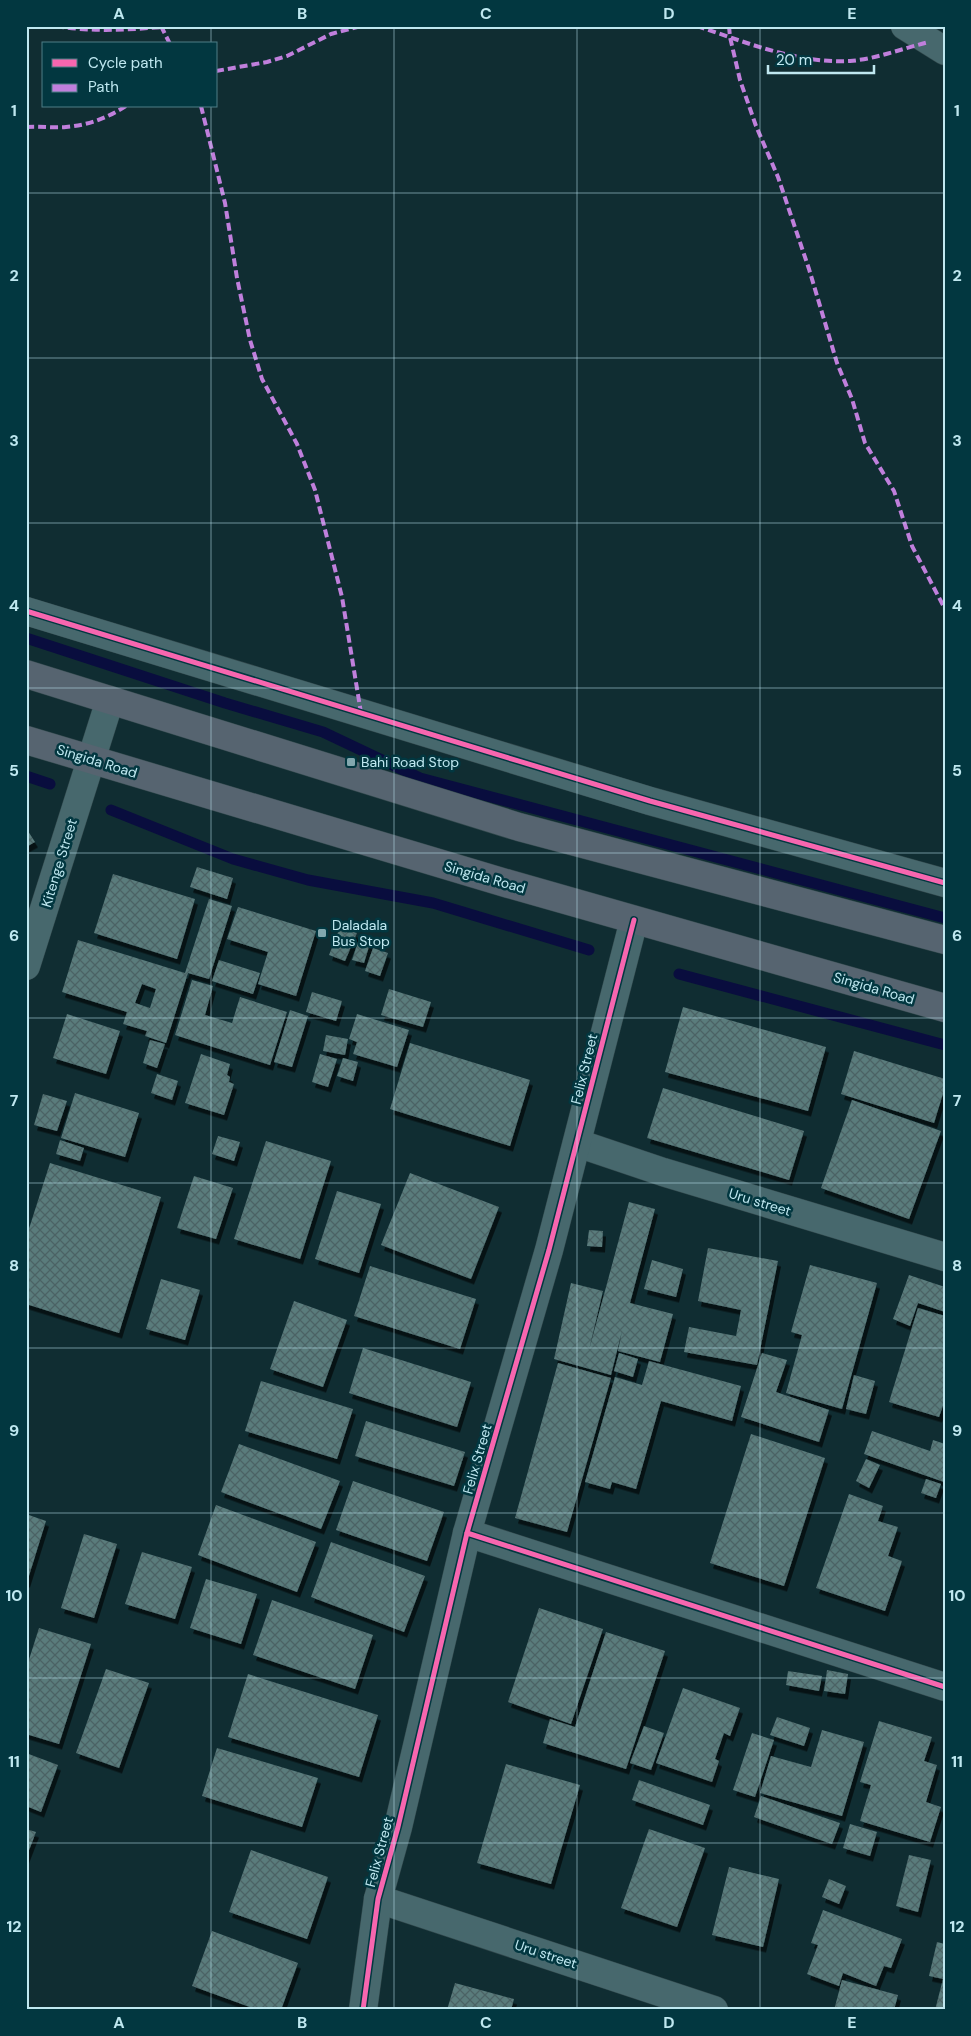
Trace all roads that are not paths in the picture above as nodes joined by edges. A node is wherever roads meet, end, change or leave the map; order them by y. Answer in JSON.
{"nodes":[{"id":1,"x":905,"y":26,"type":"edge"},
{"id":2,"x":945,"y":52,"type":"edge"},
{"id":3,"x":26,"y":611,"type":"edge"},
{"id":4,"x":26,"y":674,"type":"edge"},
{"id":5,"x":110,"y":700,"type":"junction"},
{"id":6,"x":26,"y":740,"type":"edge"},
{"id":7,"x":91,"y":760,"type":"junction"},
{"id":8,"x":945,"y":882,"type":"edge"},
{"id":9,"x":634,"y":920,"type":"junction"},
{"id":10,"x":945,"y":940,"type":"edge"},
{"id":11,"x":26,"y":966,"type":"edge"},
{"id":12,"x":945,"y":1008,"type":"edge"},
{"id":13,"x":577,"y":1143,"type":"junction"},
{"id":14,"x":945,"y":1257,"type":"edge"},
{"id":15,"x":467,"y":1533,"type":"junction"},
{"id":16,"x":945,"y":1687,"type":"edge"},
{"id":17,"x":378,"y":1899,"type":"junction"},
{"id":18,"x":363,"y":2010,"type":"edge"},
{"id":19,"x":714,"y":2010,"type":"edge"}],
"edges":[{"from":1,"to":2,"type":"street"},
{"from":3,"to":8,"type":"street"},
{"from":4,"to":5,"type":"highway"},
{"from":5,"to":7,"type":"street","name":"Kitenge Street"},
{"from":5,"to":10,"type":"highway"},
{"from":6,"to":7,"type":"highway","name":"Singida Road"},
{"from":7,"to":9,"type":"highway","name":"Singida Road"},
{"from":7,"to":11,"type":"street","name":"Kitenge Street"},
{"from":9,"to":12,"type":"highway","name":"Singida Road"},
{"from":9,"to":13,"type":"street","name":"Felix Street"},
{"from":13,"to":14,"type":"street","name":"Uru street"},
{"from":13,"to":15,"type":"street","name":"Felix Street"},
{"from":15,"to":16,"type":"street"},
{"from":15,"to":17,"type":"street","name":"Felix Street"},
{"from":17,"to":18,"type":"street","name":"Felix Street"},
{"from":17,"to":19,"type":"street","name":"Uru street"}]}
